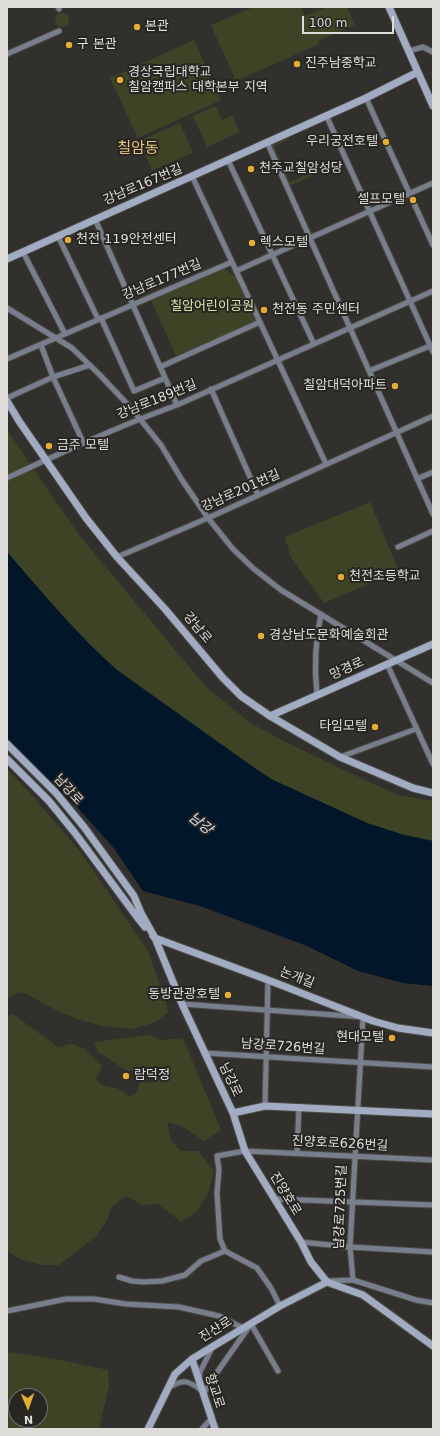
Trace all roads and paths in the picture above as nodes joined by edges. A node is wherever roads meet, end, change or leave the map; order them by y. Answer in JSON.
{"nodes":[{"id":1,"x":389,"y":7,"type":"edge"},
{"id":2,"x":58,"y":31,"type":"dead end"},
{"id":3,"x":409,"y":51,"type":"junction"},
{"id":4,"x":433,"y":52,"type":"edge"},
{"id":5,"x":7,"y":54,"type":"edge"},
{"id":6,"x":418,"y":72,"type":"junction"},
{"id":7,"x":366,"y":98,"type":"junction"},
{"id":8,"x":433,"y":106,"type":"edge"},
{"id":9,"x":326,"y":116,"type":"junction"},
{"id":10,"x":267,"y":142,"type":"junction"},
{"id":11,"x":228,"y":160,"type":"junction"},
{"id":12,"x":192,"y":176,"type":"junction"},
{"id":13,"x":433,"y":182,"type":"edge"},
{"id":14,"x":409,"y":193,"type":"junction"},
{"id":15,"x":370,"y":211,"type":"junction"},
{"id":16,"x":95,"y":219,"type":"junction"},
{"id":17,"x":58,"y":236,"type":"junction"},
{"id":18,"x":310,"y":238,"type":"junction"},
{"id":19,"x":433,"y":245,"type":"edge"},
{"id":20,"x":23,"y":252,"type":"junction"},
{"id":21,"x":273,"y":255,"type":"junction"},
{"id":22,"x":7,"y":259,"type":"edge"},
{"id":23,"x":232,"y":262,"type":"junction"},
{"id":24,"x":236,"y":272,"type":"junction"},
{"id":25,"x":433,"y":291,"type":"edge"},
{"id":26,"x":410,"y":302,"type":"junction"},
{"id":27,"x":132,"y":305,"type":"junction"},
{"id":28,"x":7,"y":308,"type":"edge"},
{"id":29,"x":99,"y":319,"type":"junction"},
{"id":30,"x":260,"y":322,"type":"junction"},
{"id":31,"x":350,"y":328,"type":"junction"},
{"id":32,"x":65,"y":334,"type":"junction"},
{"id":33,"x":56,"y":338,"type":"junction"},
{"id":34,"x":314,"y":344,"type":"junction"},
{"id":35,"x":41,"y":345,"type":"junction"},
{"id":36,"x":430,"y":346,"type":"junction"},
{"id":37,"x":433,"y":352,"type":"edge"},
{"id":38,"x":7,"y":360,"type":"edge"},
{"id":39,"x":277,"y":360,"type":"junction"},
{"id":40,"x":90,"y":365,"type":"junction"},
{"id":41,"x":160,"y":367,"type":"junction"},
{"id":42,"x":369,"y":371,"type":"junction"},
{"id":43,"x":53,"y":377,"type":"junction"},
{"id":44,"x":165,"y":378,"type":"junction"},
{"id":45,"x":211,"y":390,"type":"junction"},
{"id":46,"x":7,"y":398,"type":"edge"},
{"id":47,"x":7,"y":401,"type":"edge"},
{"id":48,"x":177,"y":405,"type":"junction"},
{"id":49,"x":433,"y":416,"type":"edge"},
{"id":50,"x":139,"y":419,"type":"junction"},
{"id":51,"x":397,"y":433,"type":"junction"},
{"id":52,"x":83,"y":442,"type":"junction"},
{"id":53,"x":46,"y":460,"type":"junction"},
{"id":54,"x":326,"y":464,"type":"junction"},
{"id":55,"x":433,"y":472,"type":"edge"},
{"id":56,"x":7,"y":478,"type":"edge"},
{"id":57,"x":417,"y":479,"type":"junction"},
{"id":58,"x":258,"y":495,"type":"junction"},
{"id":59,"x":433,"y":514,"type":"edge"},
{"id":60,"x":208,"y":518,"type":"junction"},
{"id":61,"x":433,"y":531,"type":"edge"},
{"id":62,"x":398,"y":547,"type":"dead end"},
{"id":63,"x":117,"y":557,"type":"junction"},
{"id":64,"x":321,"y":614,"type":"junction"},
{"id":65,"x":433,"y":644,"type":"edge"},
{"id":66,"x":395,"y":661,"type":"junction"},
{"id":67,"x":387,"y":664,"type":"junction"},
{"id":68,"x":433,"y":683,"type":"edge"},
{"id":69,"x":317,"y":695,"type":"junction"},
{"id":70,"x":270,"y":716,"type":"junction"},
{"id":71,"x":416,"y":729,"type":"junction"},
{"id":72,"x":7,"y":744,"type":"edge"},
{"id":73,"x":340,"y":757,"type":"junction"},
{"id":74,"x":7,"y":759,"type":"edge"},
{"id":75,"x":433,"y":764,"type":"edge"},
{"id":76,"x":433,"y":792,"type":"edge"},
{"id":77,"x":155,"y":938,"type":"junction"},
{"id":78,"x":268,"y":980,"type":"junction"},
{"id":79,"x":182,"y":1004,"type":"junction"},
{"id":80,"x":267,"y":1010,"type":"junction"},
{"id":81,"x":362,"y":1017,"type":"junction"},
{"id":82,"x":433,"y":1033,"type":"edge"},
{"id":83,"x":204,"y":1053,"type":"junction"},
{"id":84,"x":266,"y":1057,"type":"junction"},
{"id":85,"x":360,"y":1062,"type":"junction"},
{"id":86,"x":433,"y":1067,"type":"edge"},
{"id":87,"x":265,"y":1106,"type":"junction"},
{"id":88,"x":299,"y":1108,"type":"junction"},
{"id":89,"x":356,"y":1110,"type":"junction"},
{"id":90,"x":233,"y":1113,"type":"junction"},
{"id":91,"x":433,"y":1114,"type":"edge"},
{"id":92,"x":245,"y":1151,"type":"junction"},
{"id":93,"x":298,"y":1153,"type":"junction"},
{"id":94,"x":354,"y":1156,"type":"junction"},
{"id":95,"x":433,"y":1160,"type":"edge"},
{"id":96,"x":274,"y":1198,"type":"junction"},
{"id":97,"x":352,"y":1201,"type":"junction"},
{"id":98,"x":433,"y":1205,"type":"edge"},
{"id":99,"x":301,"y":1242,"type":"junction"},
{"id":100,"x":350,"y":1247,"type":"junction"},
{"id":101,"x":225,"y":1251,"type":"junction"},
{"id":102,"x":433,"y":1252,"type":"edge"},
{"id":103,"x":119,"y":1277,"type":"dead end"},
{"id":104,"x":353,"y":1280,"type":"junction"},
{"id":105,"x":327,"y":1282,"type":"junction"},
{"id":106,"x":433,"y":1303,"type":"edge"},
{"id":107,"x":280,"y":1306,"type":"junction"},
{"id":108,"x":7,"y":1311,"type":"edge"},
{"id":109,"x":251,"y":1324,"type":"junction"},
{"id":110,"x":243,"y":1328,"type":"junction"},
{"id":111,"x":433,"y":1346,"type":"edge"},
{"id":112,"x":213,"y":1347,"type":"junction"},
{"id":113,"x":192,"y":1359,"type":"junction"},
{"id":114,"x":278,"y":1371,"type":"dead end"},
{"id":115,"x":199,"y":1382,"type":"junction"},
{"id":116,"x":168,"y":1388,"type":"junction"},
{"id":117,"x":202,"y":1393,"type":"junction"},
{"id":118,"x":211,"y":1419,"type":"junction"},
{"id":119,"x":148,"y":1429,"type":"edge"},
{"id":120,"x":202,"y":1429,"type":"edge"},
{"id":121,"x":215,"y":1429,"type":"edge"}],
"edges":[{"from":1,"to":3,"type":"street"},
{"from":2,"to":5,"type":"street"},
{"from":3,"to":4,"type":"street"},
{"from":3,"to":6,"type":"street"},
{"from":6,"to":7,"type":"street"},
{"from":6,"to":8,"type":"street"},
{"from":7,"to":9,"type":"street"},
{"from":7,"to":14,"type":"street"},
{"from":9,"to":10,"type":"street"},
{"from":9,"to":15,"type":"street"},
{"from":10,"to":11,"type":"street"},
{"from":10,"to":18,"type":"street"},
{"from":11,"to":12,"type":"street"},
{"from":11,"to":21,"type":"street"},
{"from":12,"to":16,"type":"street","name":"강남로167번길"},
{"from":12,"to":23,"type":"street","name":"강남로167번길"},
{"from":13,"to":14,"type":"street"},
{"from":14,"to":15,"type":"street"},
{"from":14,"to":19,"type":"street"},
{"from":15,"to":18,"type":"street"},
{"from":15,"to":26,"type":"street"},
{"from":16,"to":17,"type":"street","name":"강남로167번길"},
{"from":16,"to":27,"type":"street"},
{"from":17,"to":20,"type":"street","name":"강남로167번길"},
{"from":17,"to":29,"type":"street"},
{"from":18,"to":21,"type":"street"},
{"from":18,"to":31,"type":"street"},
{"from":20,"to":22,"type":"street","name":"강남로167번길"},
{"from":20,"to":32,"type":"street"},
{"from":21,"to":24,"type":"street"},
{"from":21,"to":34,"type":"street"},
{"from":23,"to":24,"type":"street"},
{"from":23,"to":27,"type":"street","name":"강남로177번길"},
{"from":24,"to":30,"type":"street"},
{"from":25,"to":26,"type":"street","name":"강남로189번길"},
{"from":26,"to":31,"type":"street","name":"강남로189번길"},
{"from":26,"to":36,"type":"street"},
{"from":27,"to":29,"type":"street","name":"강남로177번길"},
{"from":27,"to":41,"type":"street"},
{"from":28,"to":33,"type":"street"},
{"from":29,"to":32,"type":"street","name":"강남로177번길"},
{"from":29,"to":44,"type":"street","name":"강남로189번길"},
{"from":30,"to":39,"type":"street"},
{"from":30,"to":41,"type":"street"},
{"from":31,"to":34,"type":"street","name":"강남로189번길"},
{"from":31,"to":42,"type":"street"},
{"from":32,"to":33,"type":"street","name":"강남로177번길"},
{"from":33,"to":35,"type":"street","name":"강남로177번길"},
{"from":33,"to":40,"type":"street"},
{"from":34,"to":39,"type":"street","name":"강남로189번길"},
{"from":35,"to":38,"type":"street","name":"강남로177번길"},
{"from":35,"to":43,"type":"street"},
{"from":36,"to":37,"type":"street"},
{"from":36,"to":42,"type":"street"},
{"from":39,"to":45,"type":"street","name":"강남로189번길"},
{"from":39,"to":54,"type":"street"},
{"from":40,"to":43,"type":"street"},
{"from":40,"to":50,"type":"street"},
{"from":41,"to":44,"type":"street"},
{"from":42,"to":51,"type":"street"},
{"from":43,"to":46,"type":"street"},
{"from":43,"to":52,"type":"street"},
{"from":44,"to":48,"type":"street"},
{"from":45,"to":48,"type":"street","name":"강남로189번길"},
{"from":45,"to":58,"type":"street"},
{"from":47,"to":53,"type":"street","name":"강남로"},
{"from":48,"to":50,"type":"street","name":"강남로189번길"},
{"from":49,"to":51,"type":"street","name":"강남로201번길"},
{"from":50,"to":52,"type":"street","name":"강남로189번길"},
{"from":50,"to":60,"type":"street"},
{"from":51,"to":54,"type":"street","name":"강남로201번길"},
{"from":51,"to":57,"type":"street"},
{"from":52,"to":53,"type":"street","name":"강남로189번길"},
{"from":53,"to":56,"type":"street","name":"강남로189번길"},
{"from":53,"to":63,"type":"street","name":"강남로"},
{"from":54,"to":58,"type":"street","name":"강남로201번길"},
{"from":55,"to":57,"type":"street"},
{"from":57,"to":59,"type":"street"},
{"from":58,"to":60,"type":"street","name":"강남로201번길"},
{"from":60,"to":63,"type":"street","name":"강남로201번길"},
{"from":60,"to":64,"type":"street"},
{"from":61,"to":62,"type":"street"},
{"from":63,"to":70,"type":"street","name":"강남로"},
{"from":64,"to":66,"type":"street"},
{"from":64,"to":69,"type":"street"},
{"from":65,"to":66,"type":"street","name":"망경로"},
{"from":66,"to":67,"type":"street","name":"망경로"},
{"from":66,"to":68,"type":"street"},
{"from":67,"to":69,"type":"street","name":"망경로"},
{"from":67,"to":71,"type":"street"},
{"from":69,"to":70,"type":"street","name":"망경로"},
{"from":70,"to":73,"type":"street","name":"강남로"},
{"from":71,"to":73,"type":"street"},
{"from":71,"to":75,"type":"street"},
{"from":72,"to":77,"type":"street","name":"남강로"},
{"from":73,"to":76,"type":"street","name":"강남로"},
{"from":74,"to":77,"type":"street","name":"남강로"},
{"from":77,"to":78,"type":"street","name":"논개길"},
{"from":77,"to":79,"type":"street","name":"남강로"},
{"from":78,"to":80,"type":"street"},
{"from":78,"to":81,"type":"street","name":"논개길"},
{"from":79,"to":80,"type":"street"},
{"from":79,"to":83,"type":"street","name":"남강로"},
{"from":80,"to":81,"type":"street"},
{"from":80,"to":84,"type":"street"},
{"from":81,"to":82,"type":"street","name":"논개길"},
{"from":81,"to":85,"type":"street"},
{"from":83,"to":84,"type":"street","name":"남강로726번길"},
{"from":83,"to":90,"type":"street","name":"남강로"},
{"from":84,"to":85,"type":"street","name":"남강로726번길"},
{"from":84,"to":87,"type":"street"},
{"from":85,"to":86,"type":"street","name":"남강로726번길"},
{"from":85,"to":89,"type":"street"},
{"from":87,"to":88,"type":"street","name":"남강로"},
{"from":87,"to":90,"type":"street","name":"남강로"},
{"from":88,"to":89,"type":"street","name":"남강로"},
{"from":88,"to":93,"type":"street"},
{"from":89,"to":91,"type":"street","name":"남강로"},
{"from":89,"to":94,"type":"street","name":"남강로725번길"},
{"from":90,"to":92,"type":"street","name":"진양호로"},
{"from":92,"to":93,"type":"street","name":"진양호로626번길"},
{"from":92,"to":96,"type":"street","name":"진양호로"},
{"from":92,"to":101,"type":"street","name":"진양호로626번길"},
{"from":93,"to":94,"type":"street","name":"진양호로626번길"},
{"from":94,"to":95,"type":"street","name":"진양호로626번길"},
{"from":94,"to":97,"type":"street","name":"남강로725번길"},
{"from":96,"to":97,"type":"street"},
{"from":96,"to":99,"type":"street","name":"진양호로"},
{"from":97,"to":98,"type":"street"},
{"from":97,"to":100,"type":"street","name":"남강로725번길"},
{"from":99,"to":100,"type":"street"},
{"from":99,"to":105,"type":"street","name":"진양호로"},
{"from":100,"to":102,"type":"street"},
{"from":100,"to":104,"type":"street","name":"남강로725번길"},
{"from":101,"to":103,"type":"street"},
{"from":101,"to":107,"type":"street"},
{"from":104,"to":105,"type":"street"},
{"from":104,"to":106,"type":"street"},
{"from":105,"to":107,"type":"street","name":"진산로"},
{"from":105,"to":111,"type":"street"},
{"from":107,"to":109,"type":"street","name":"진산로"},
{"from":108,"to":110,"type":"street"},
{"from":109,"to":110,"type":"street","name":"진산로"},
{"from":109,"to":114,"type":"street"},
{"from":109,"to":117,"type":"street"},
{"from":110,"to":112,"type":"street","name":"진산로"},
{"from":112,"to":113,"type":"street","name":"진산로"},
{"from":112,"to":115,"type":"street"},
{"from":113,"to":115,"type":"street","name":"향교로"},
{"from":113,"to":116,"type":"street","name":"진산로"},
{"from":115,"to":117,"type":"street","name":"향교로"},
{"from":116,"to":117,"type":"street"},
{"from":116,"to":119,"type":"street","name":"진산로"},
{"from":117,"to":118,"type":"street","name":"향교로"},
{"from":118,"to":120,"type":"street"},
{"from":118,"to":121,"type":"street","name":"향교로"}]}
